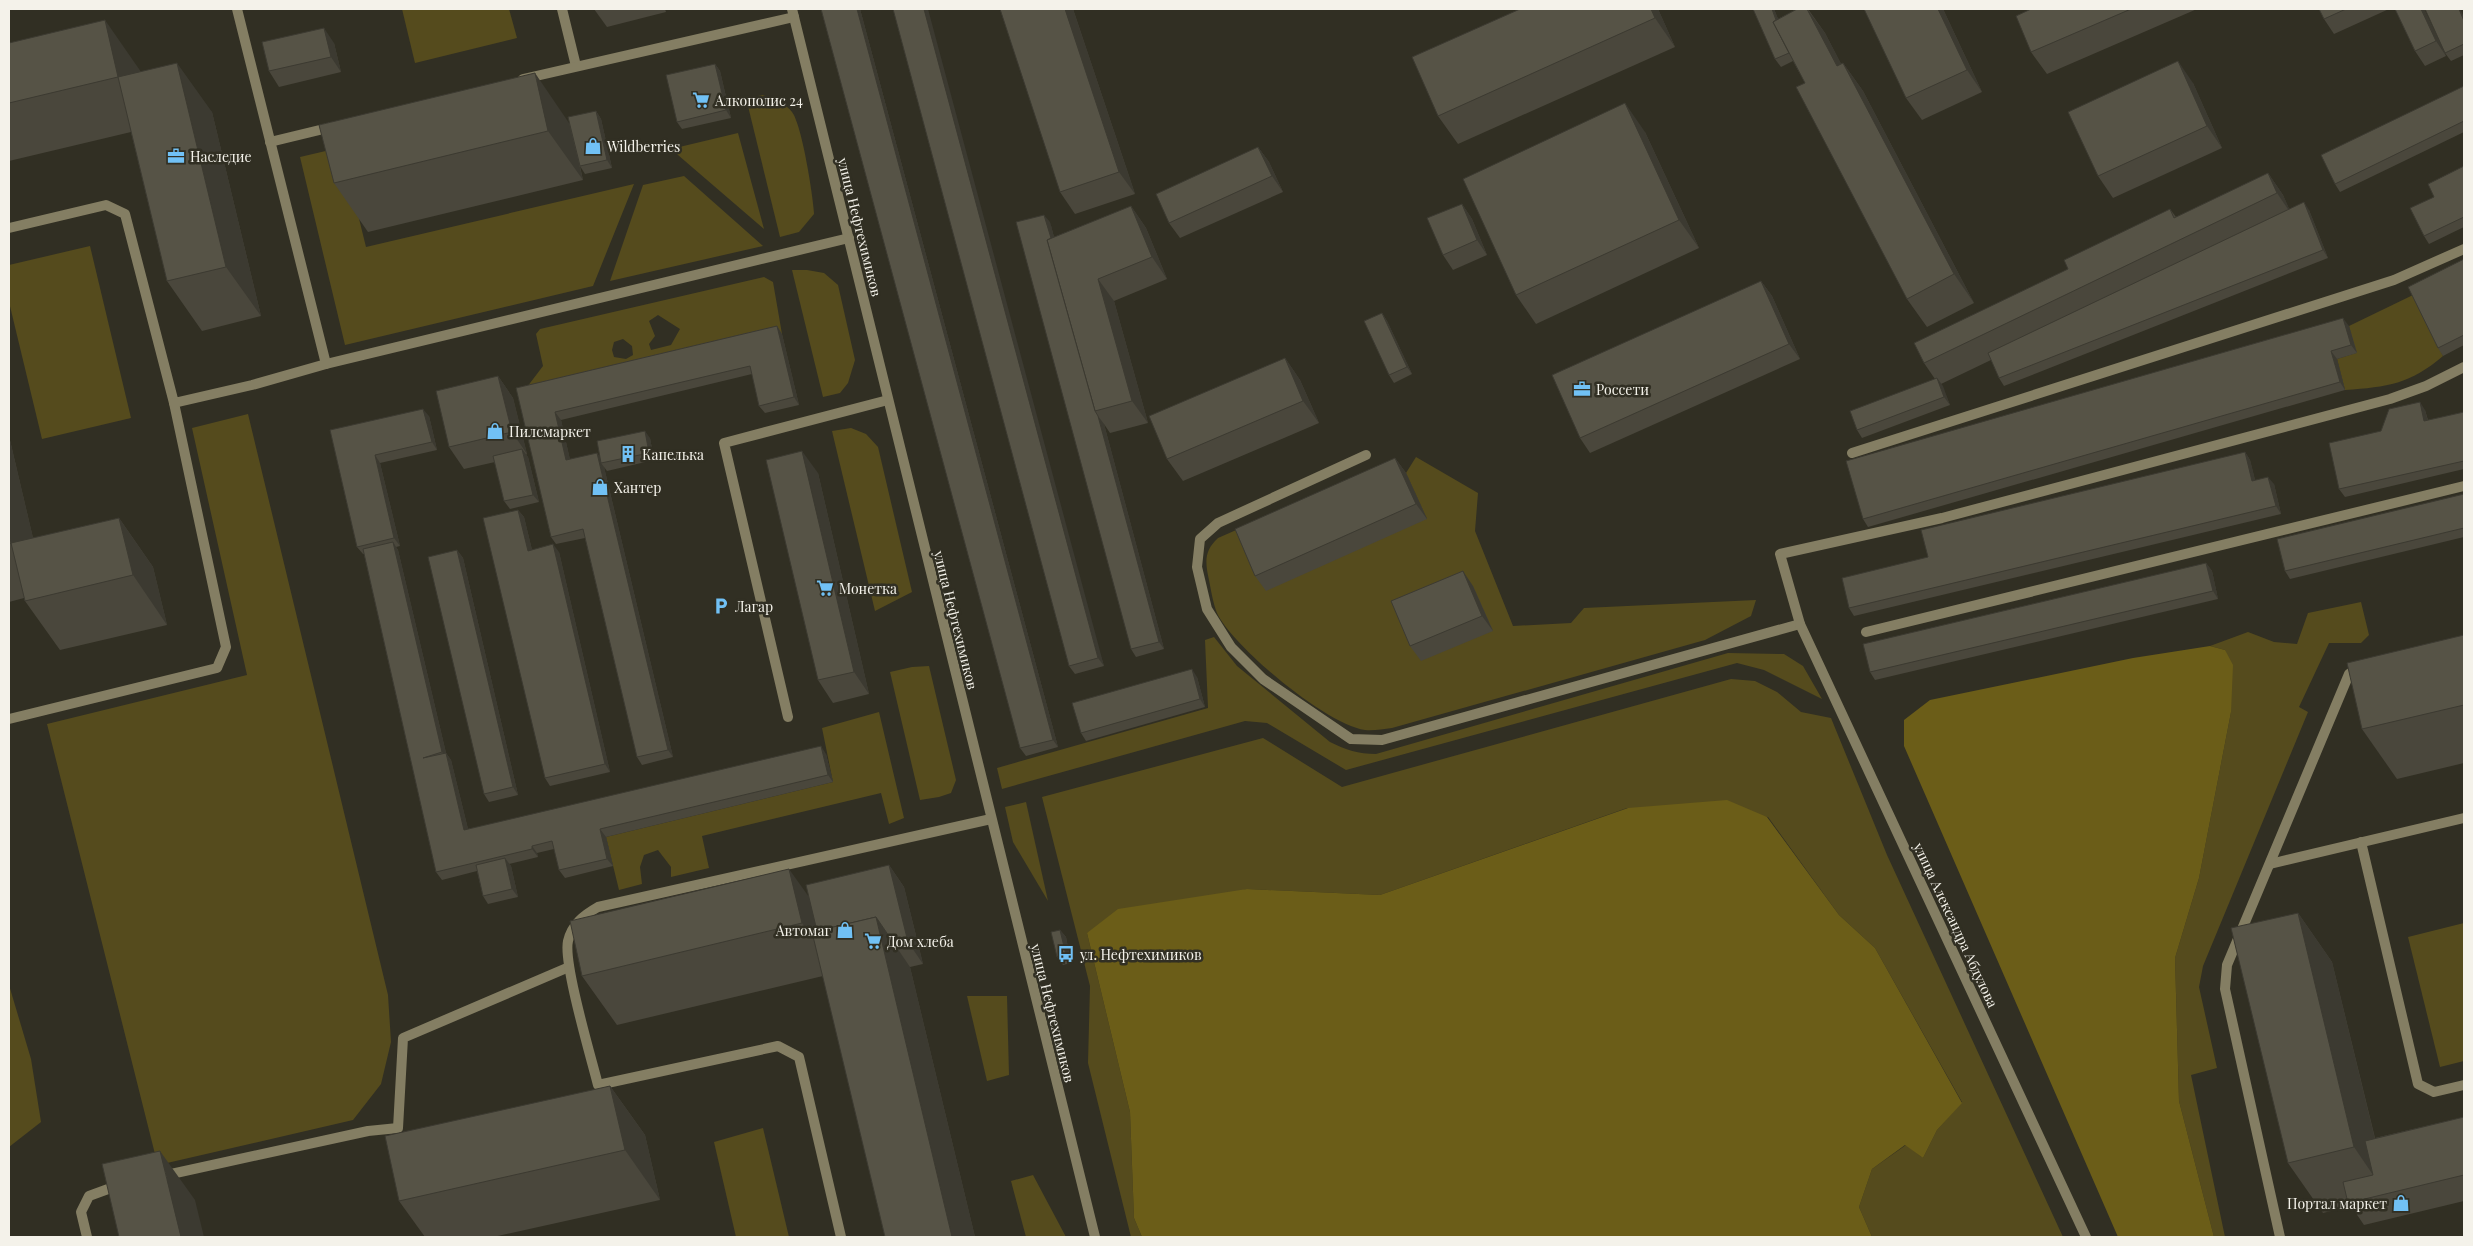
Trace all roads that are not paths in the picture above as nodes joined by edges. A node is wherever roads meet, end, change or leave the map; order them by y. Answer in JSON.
{"nodes":[{"id":1,"x":236,"y":9,"type":"edge"},
{"id":2,"x":562,"y":9,"type":"edge"},
{"id":3,"x":793,"y":13,"type":"edge"},
{"id":4,"x":576,"y":66,"type":"junction"},
{"id":5,"x":509,"y":83,"type":"edge"},
{"id":6,"x":346,"y":123,"type":"edge"},
{"id":7,"x":270,"y":142,"type":"junction"},
{"id":8,"x":9,"y":228,"type":"edge"},
{"id":9,"x":849,"y":238,"type":"junction"},
{"id":10,"x":2464,"y":250,"type":"edge"},
{"id":11,"x":326,"y":364,"type":"junction"},
{"id":12,"x":2464,"y":368,"type":"edge"},
{"id":13,"x":888,"y":400,"type":"junction"},
{"id":14,"x":174,"y":403,"type":"junction"},
{"id":15,"x":1852,"y":453,"type":"dead end"},
{"id":16,"x":1366,"y":455,"type":"dead end"},
{"id":17,"x":2464,"y":486,"type":"edge"},
{"id":18,"x":1800,"y":624,"type":"junction"},
{"id":19,"x":1866,"y":632,"type":"dead end"},
{"id":20,"x":2371,"y":658,"type":"edge"},
{"id":21,"x":788,"y":717,"type":"dead end"},
{"id":22,"x":9,"y":719,"type":"edge"},
{"id":23,"x":2464,"y":818,"type":"edge"},
{"id":24,"x":991,"y":819,"type":"junction"},
{"id":25,"x":2361,"y":842,"type":"junction"},
{"id":26,"x":2270,"y":864,"type":"junction"},
{"id":27,"x":569,"y":967,"type":"junction"},
{"id":28,"x":2464,"y":1085,"type":"edge"},
{"id":29,"x":156,"y":1177,"type":"edge"},
{"id":30,"x":127,"y":1184,"type":"edge"},
{"id":31,"x":87,"y":1237,"type":"edge"},
{"id":32,"x":841,"y":1237,"type":"edge"},
{"id":33,"x":1095,"y":1237,"type":"edge"},
{"id":34,"x":2086,"y":1237,"type":"edge"},
{"id":35,"x":2280,"y":1237,"type":"edge"}],
"edges":[{"from":1,"to":7,"type":"street"},
{"from":2,"to":4,"type":"street"},
{"from":3,"to":4,"type":"street"},
{"from":3,"to":9,"type":"street","name":"улица Нефтехимиков"},
{"from":4,"to":5,"type":"street"},
{"from":6,"to":7,"type":"street"},
{"from":7,"to":11,"type":"street"},
{"from":8,"to":14,"type":"street"},
{"from":9,"to":11,"type":"street"},
{"from":9,"to":13,"type":"street","name":"улица Нефтехимиков"},
{"from":10,"to":15,"type":"street"},
{"from":11,"to":14,"type":"street"},
{"from":12,"to":18,"type":"street","name":"улица Александра Абдулова"},
{"from":13,"to":21,"type":"street"},
{"from":13,"to":24,"type":"street","name":"улица Нефтехимиков"},
{"from":14,"to":22,"type":"street"},
{"from":16,"to":18,"type":"street"},
{"from":17,"to":19,"type":"street"},
{"from":18,"to":34,"type":"street","name":"улица Александра Абдулова"},
{"from":20,"to":26,"type":"street"},
{"from":23,"to":25,"type":"street"},
{"from":24,"to":27,"type":"street"},
{"from":24,"to":33,"type":"street","name":"улица Нефтехимиков"},
{"from":25,"to":26,"type":"street"},
{"from":25,"to":28,"type":"street"},
{"from":26,"to":35,"type":"street"},
{"from":27,"to":29,"type":"street"},
{"from":27,"to":32,"type":"street"},
{"from":30,"to":31,"type":"street"}]}
